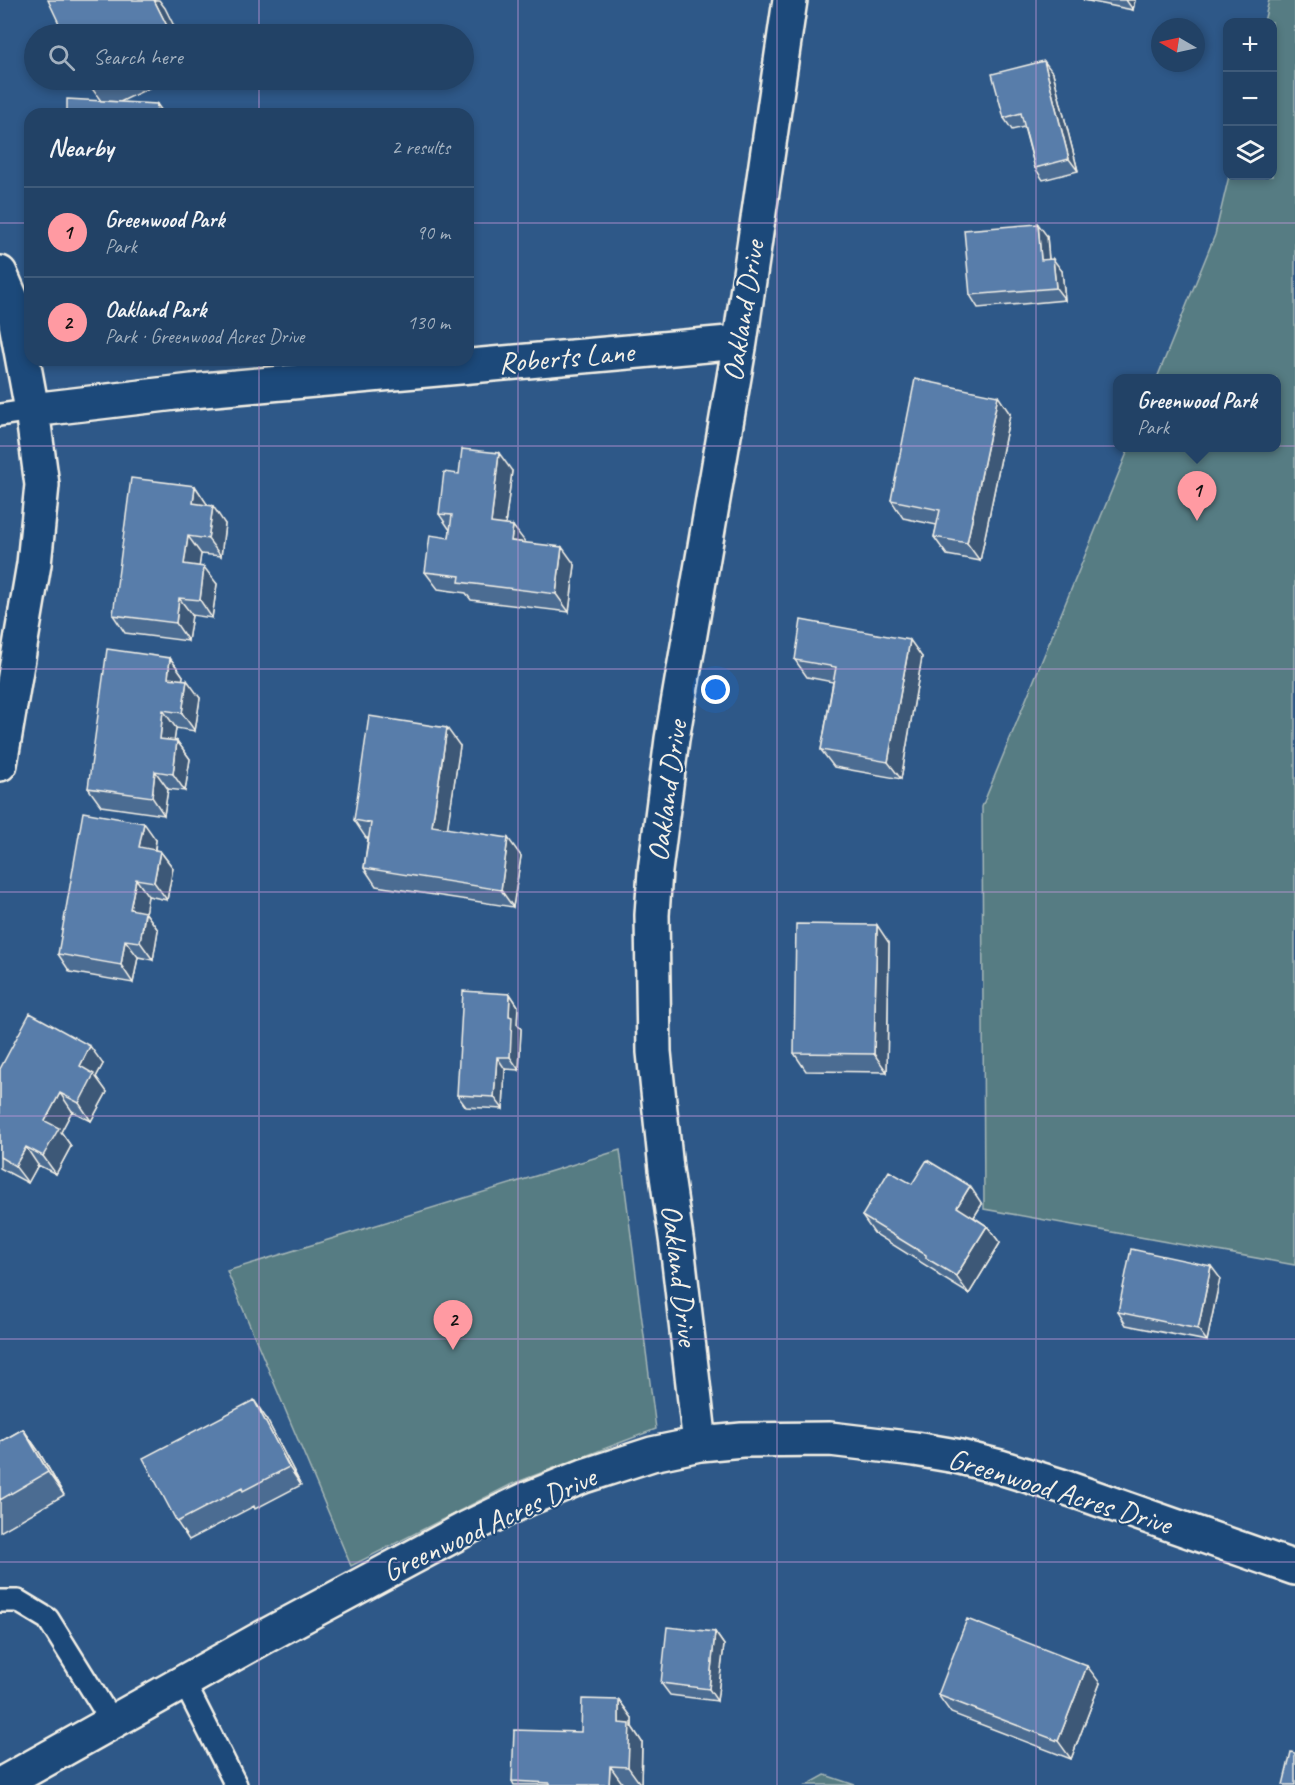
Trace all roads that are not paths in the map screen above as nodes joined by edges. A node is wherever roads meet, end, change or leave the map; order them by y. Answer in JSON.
{"nodes":[{"id":1,"x":790,"y":0,"type":"edge"},
{"id":2,"x":0,"y":273,"type":"edge"},
{"id":3,"x":740,"y":342,"type":"junction"},
{"id":4,"x":472,"y":366,"type":"edge"},
{"id":5,"x":474,"y":366,"type":"edge"},
{"id":6,"x":16,"y":413,"type":"edge"},
{"id":7,"x":0,"y":764,"type":"edge"},
{"id":8,"x":700,"y":1444,"type":"junction"},
{"id":9,"x":1295,"y":1568,"type":"edge"},
{"id":10,"x":0,"y":1601,"type":"edge"},
{"id":11,"x":184,"y":1682,"type":"junction"},
{"id":12,"x":112,"y":1722,"type":"junction"},
{"id":13,"x":0,"y":1785,"type":"edge"},
{"id":14,"x":236,"y":1785,"type":"edge"}],
"edges":[{"from":1,"to":3,"type":"street","name":"Oakland Drive"},
{"from":2,"to":6,"type":"street"},
{"from":3,"to":5,"type":"street","name":"Roberts Lane"},
{"from":3,"to":8,"type":"street","name":"Oakland Drive"},
{"from":4,"to":6,"type":"street","name":"Roberts Lane"},
{"from":6,"to":7,"type":"street"},
{"from":8,"to":9,"type":"street","name":"Greenwood Acres Drive"},
{"from":8,"to":11,"type":"street","name":"Greenwood Acres Drive"},
{"from":10,"to":12,"type":"lane"},
{"from":11,"to":12,"type":"street","name":"Greenwood Acres Drive"},
{"from":11,"to":14,"type":"lane"},
{"from":12,"to":13,"type":"street","name":"Greenwood Acres Drive"}]}
